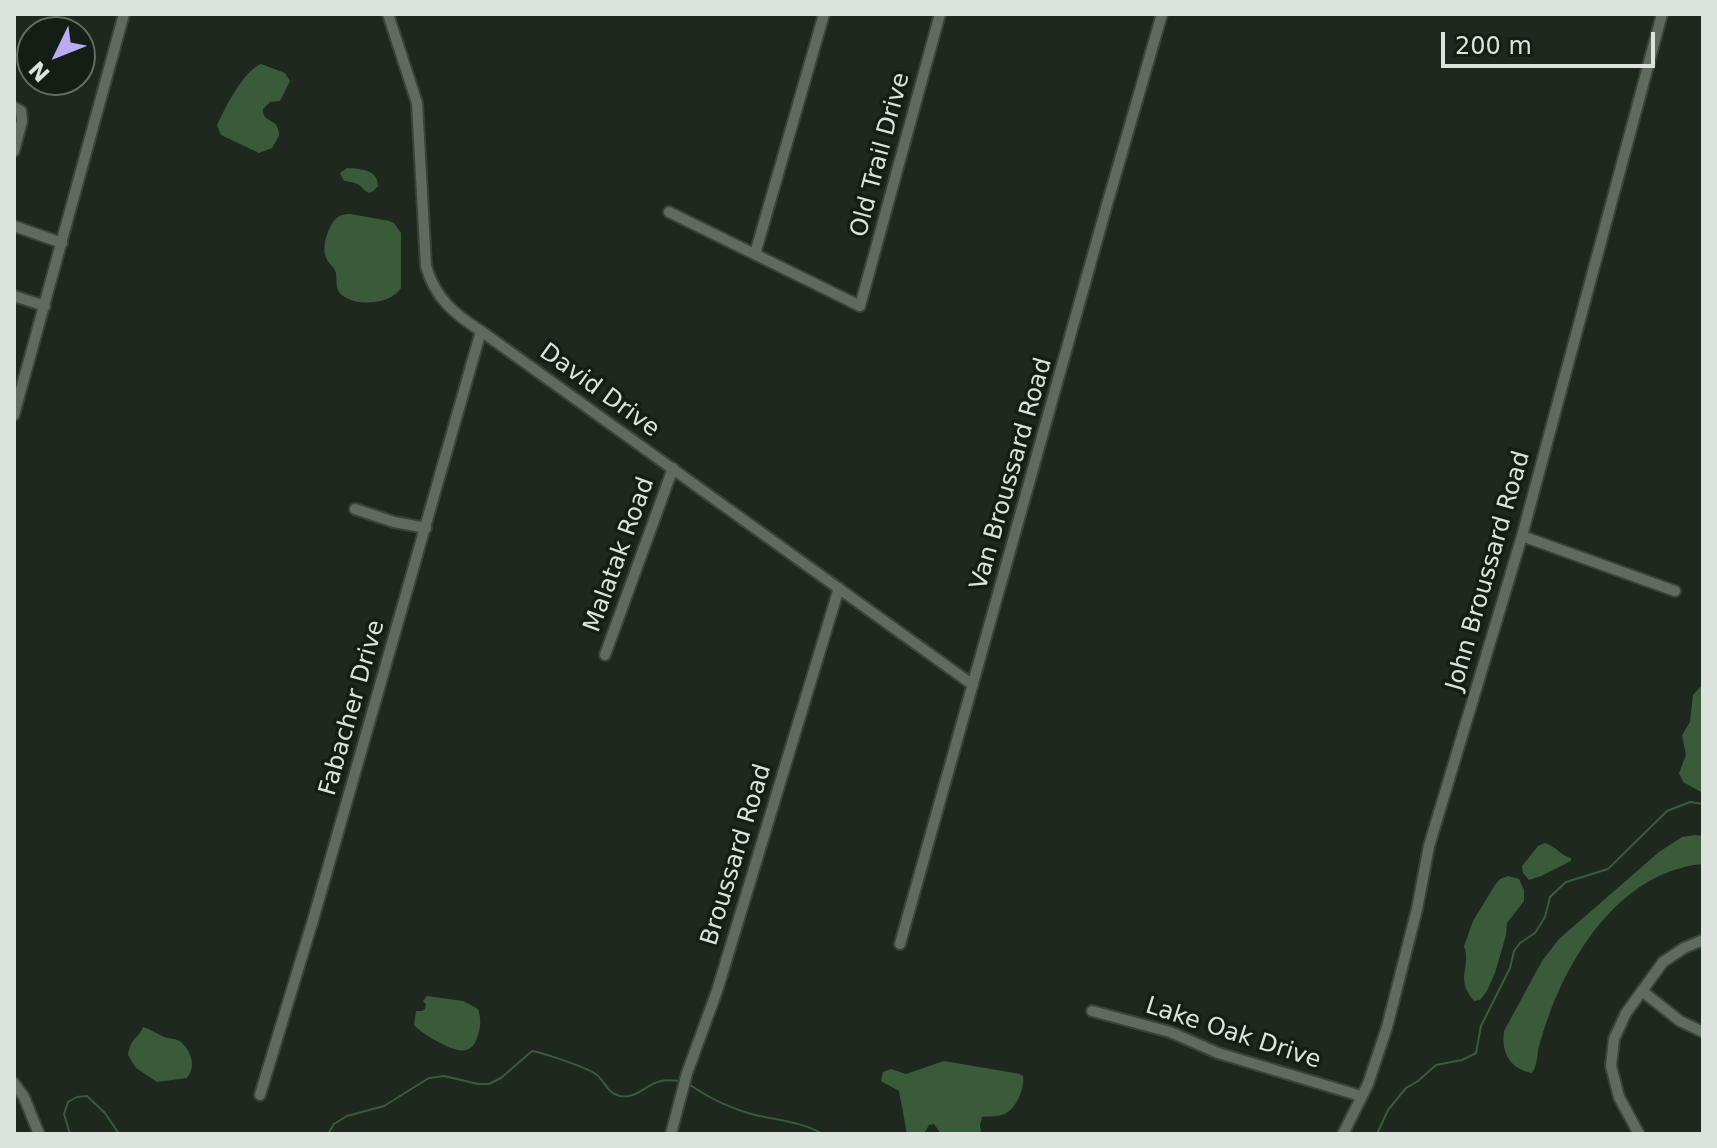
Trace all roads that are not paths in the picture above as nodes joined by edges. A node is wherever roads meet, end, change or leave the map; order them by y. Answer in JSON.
{"nodes":[{"id":1,"x":124,"y":14,"type":"edge"},
{"id":2,"x":388,"y":14,"type":"edge"},
{"id":3,"x":824,"y":14,"type":"edge"},
{"id":4,"x":940,"y":14,"type":"edge"},
{"id":5,"x":1162,"y":14,"type":"edge"},
{"id":6,"x":1662,"y":14,"type":"edge"},
{"id":7,"x":18,"y":109,"type":"edge"},
{"id":8,"x":14,"y":151,"type":"edge"},
{"id":9,"x":669,"y":212,"type":"dead end"},
{"id":10,"x":14,"y":226,"type":"edge"},
{"id":11,"x":62,"y":243,"type":"junction"},
{"id":12,"x":755,"y":254,"type":"junction"},
{"id":13,"x":14,"y":296,"type":"edge"},
{"id":14,"x":45,"y":306,"type":"junction"},
{"id":15,"x":481,"y":331,"type":"junction"},
{"id":16,"x":14,"y":415,"type":"edge"},
{"id":17,"x":673,"y":468,"type":"junction"},
{"id":18,"x":355,"y":509,"type":"dead end"},
{"id":19,"x":426,"y":528,"type":"junction"},
{"id":20,"x":1522,"y":536,"type":"junction"},
{"id":21,"x":839,"y":588,"type":"junction"},
{"id":22,"x":1675,"y":591,"type":"dead end"},
{"id":23,"x":605,"y":655,"type":"dead end"},
{"id":24,"x":973,"y":685,"type":"junction"},
{"id":25,"x":1703,"y":940,"type":"edge"},
{"id":26,"x":900,"y":944,"type":"dead end"},
{"id":27,"x":1642,"y":991,"type":"junction"},
{"id":28,"x":1092,"y":1011,"type":"dead end"},
{"id":29,"x":1703,"y":1032,"type":"edge"},
{"id":30,"x":14,"y":1083,"type":"edge"},
{"id":31,"x":260,"y":1095,"type":"dead end"},
{"id":32,"x":1361,"y":1096,"type":"junction"},
{"id":33,"x":39,"y":1134,"type":"edge"},
{"id":34,"x":671,"y":1134,"type":"edge"},
{"id":35,"x":1343,"y":1134,"type":"edge"},
{"id":36,"x":1639,"y":1134,"type":"edge"}],
"edges":[{"from":1,"to":11,"type":"street"},
{"from":2,"to":15,"type":"street","name":"David Drive"},
{"from":3,"to":12,"type":"street"},
{"from":4,"to":12,"type":"street","name":"Old Trail Drive"},
{"from":5,"to":24,"type":"street","name":"Van Broussard Road"},
{"from":6,"to":20,"type":"street","name":"John Broussard Road"},
{"from":7,"to":8,"type":"street"},
{"from":9,"to":12,"type":"street"},
{"from":10,"to":11,"type":"street"},
{"from":11,"to":14,"type":"street"},
{"from":13,"to":14,"type":"street"},
{"from":14,"to":16,"type":"street"},
{"from":15,"to":17,"type":"street","name":"David Drive"},
{"from":15,"to":19,"type":"street","name":"Fabacher Drive"},
{"from":17,"to":21,"type":"street","name":"David Drive"},
{"from":17,"to":23,"type":"street","name":"Malatak Road"},
{"from":18,"to":19,"type":"street"},
{"from":19,"to":31,"type":"street","name":"Fabacher Drive"},
{"from":20,"to":22,"type":"street"},
{"from":20,"to":32,"type":"street","name":"John Broussard Road"},
{"from":21,"to":24,"type":"street","name":"David Drive"},
{"from":21,"to":34,"type":"street","name":"Broussard Road"},
{"from":24,"to":26,"type":"street","name":"Van Broussard Road"},
{"from":25,"to":27,"type":"street"},
{"from":27,"to":29,"type":"street"},
{"from":27,"to":36,"type":"street"},
{"from":28,"to":32,"type":"street","name":"Lake Oak Drive"},
{"from":30,"to":33,"type":"street"},
{"from":32,"to":35,"type":"street","name":"John Broussard Road"}]}
